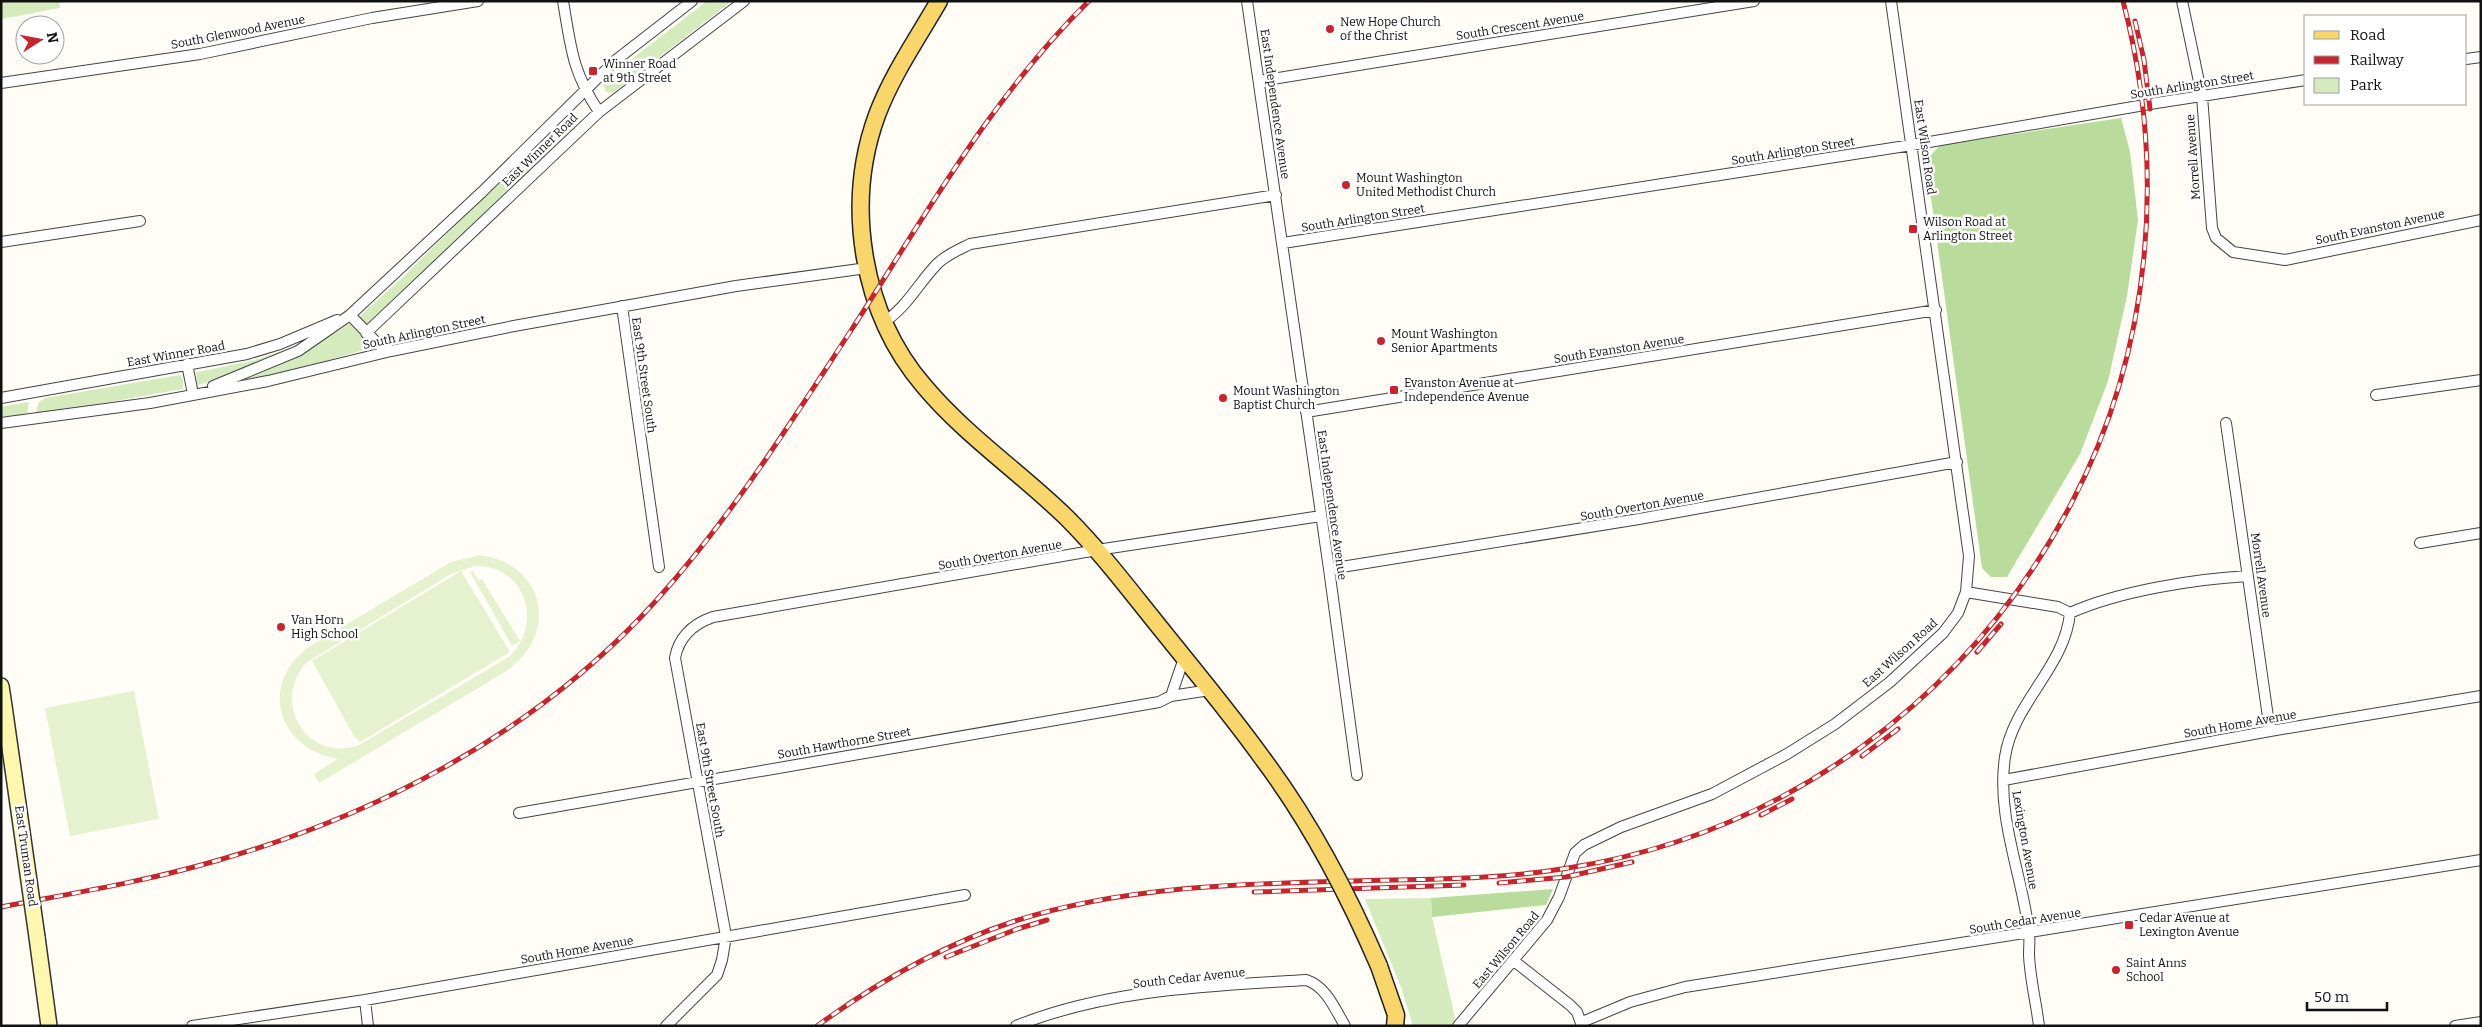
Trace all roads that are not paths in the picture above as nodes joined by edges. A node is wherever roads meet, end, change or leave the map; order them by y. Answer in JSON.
{"nodes":[{"id":1,"x":478,"y":1,"type":"edge"},
{"id":2,"x":563,"y":1,"type":"edge"},
{"id":3,"x":692,"y":1,"type":"edge"},
{"id":4,"x":744,"y":1,"type":"edge"},
{"id":5,"x":939,"y":1,"type":"edge"},
{"id":6,"x":1247,"y":1,"type":"edge"},
{"id":7,"x":1754,"y":1,"type":"edge"},
{"id":8,"x":1891,"y":1,"type":"edge"},
{"id":9,"x":2182,"y":1,"type":"edge"},
{"id":10,"x":2481,"y":58,"type":"edge"},
{"id":11,"x":2467,"y":59,"type":"edge"},
{"id":12,"x":2304,"y":80,"type":"edge"},
{"id":13,"x":1260,"y":81,"type":"junction"},
{"id":14,"x":1,"y":83,"type":"edge"},
{"id":15,"x":585,"y":90,"type":"junction"},
{"id":16,"x":2202,"y":96,"type":"junction"},
{"id":17,"x":599,"y":112,"type":"junction"},
{"id":18,"x":1912,"y":145,"type":"junction"},
{"id":19,"x":1276,"y":195,"type":"junction"},
{"id":20,"x":140,"y":220,"type":"dead end"},
{"id":21,"x":2481,"y":220,"type":"edge"},
{"id":22,"x":1,"y":242,"type":"edge"},
{"id":23,"x":1283,"y":243,"type":"junction"},
{"id":24,"x":2285,"y":260,"type":"joint"},
{"id":25,"x":860,"y":269,"type":"junction"},
{"id":26,"x":622,"y":306,"type":"junction"},
{"id":27,"x":1936,"y":310,"type":"junction"},
{"id":28,"x":350,"y":315,"type":"junction"},
{"id":29,"x":884,"y":322,"type":"junction"},
{"id":30,"x":366,"y":333,"type":"junction"},
{"id":31,"x":391,"y":351,"type":"junction"},
{"id":32,"x":187,"y":364,"type":"junction"},
{"id":33,"x":2481,"y":380,"type":"edge"},
{"id":34,"x":193,"y":394,"type":"junction"},
{"id":35,"x":2376,"y":395,"type":"dead end"},
{"id":36,"x":1,"y":398,"type":"edge"},
{"id":37,"x":1306,"y":412,"type":"junction"},
{"id":38,"x":1,"y":423,"type":"edge"},
{"id":39,"x":2226,"y":423,"type":"dead end"},
{"id":40,"x":1957,"y":462,"type":"junction"},
{"id":41,"x":1321,"y":516,"type":"junction"},
{"id":42,"x":2481,"y":533,"type":"edge"},
{"id":43,"x":2420,"y":543,"type":"dead end"},
{"id":44,"x":1097,"y":550,"type":"junction"},
{"id":45,"x":659,"y":567,"type":"dead end"},
{"id":46,"x":1329,"y":569,"type":"junction"},
{"id":47,"x":2248,"y":576,"type":"junction"},
{"id":48,"x":1966,"y":592,"type":"junction"},
{"id":49,"x":2070,"y":613,"type":"junction"},
{"id":50,"x":688,"y":632,"type":"joint"},
{"id":51,"x":1184,"y":658,"type":"junction"},
{"id":52,"x":1,"y":686,"type":"edge"},
{"id":53,"x":1210,"y":690,"type":"junction"},
{"id":54,"x":1171,"y":696,"type":"junction"},
{"id":55,"x":2481,"y":696,"type":"edge"},
{"id":56,"x":2270,"y":730,"type":"junction"},
{"id":57,"x":1357,"y":775,"type":"dead end"},
{"id":58,"x":2004,"y":780,"type":"junction"},
{"id":59,"x":697,"y":781,"type":"junction"},
{"id":60,"x":519,"y":813,"type":"dead end"},
{"id":61,"x":2481,"y":860,"type":"edge"},
{"id":62,"x":965,"y":895,"type":"dead end"},
{"id":63,"x":2030,"y":933,"type":"junction"},
{"id":64,"x":726,"y":936,"type":"junction"},
{"id":65,"x":1514,"y":961,"type":"junction"},
{"id":66,"x":365,"y":1000,"type":"junction"},
{"id":67,"x":1398,"y":1022,"type":"edge"},
{"id":68,"x":2481,"y":1022,"type":"edge"},
{"id":69,"x":1582,"y":1024,"type":"edge"},
{"id":70,"x":49,"y":1026,"type":"edge"},
{"id":71,"x":192,"y":1026,"type":"edge"},
{"id":72,"x":368,"y":1026,"type":"edge"},
{"id":73,"x":666,"y":1026,"type":"edge"},
{"id":74,"x":1016,"y":1026,"type":"edge"},
{"id":75,"x":1345,"y":1026,"type":"edge"},
{"id":76,"x":1458,"y":1026,"type":"edge"},
{"id":77,"x":2039,"y":1026,"type":"edge"},
{"id":78,"x":2455,"y":1026,"type":"edge"}],
"edges":[{"from":1,"to":14,"type":"street","name":"South Glenwood Avenue"},
{"from":2,"to":15,"type":"street"},
{"from":3,"to":15,"type":"street","name":"East Winner Road"},
{"from":4,"to":17,"type":"street","name":"East Winner Road"},
{"from":5,"to":25,"type":"main road"},
{"from":6,"to":13,"type":"street","name":"East Independence Avenue"},
{"from":7,"to":13,"type":"street","name":"South Crescent Avenue"},
{"from":8,"to":18,"type":"street","name":"East Wilson Road"},
{"from":9,"to":16,"type":"street","name":"Morrell Avenue"},
{"from":10,"to":11,"type":"street"},
{"from":12,"to":16,"type":"street","name":"South Arlington Street"},
{"from":13,"to":19,"type":"street","name":"East Independence Avenue"},
{"from":15,"to":17,"type":"street"},
{"from":15,"to":28,"type":"street","name":"East Winner Road"},
{"from":16,"to":18,"type":"street","name":"South Arlington Street"},
{"from":16,"to":24,"type":"street","name":"Morrell Avenue"},
{"from":17,"to":30,"type":"street","name":"East Winner Road"},
{"from":18,"to":23,"type":"street","name":"South Arlington Street"},
{"from":18,"to":27,"type":"street","name":"East Wilson Road"},
{"from":19,"to":23,"type":"street","name":"East Independence Avenue"},
{"from":19,"to":29,"type":"street"},
{"from":20,"to":22,"type":"street"},
{"from":21,"to":24,"type":"street","name":"South Evanston Avenue"},
{"from":23,"to":37,"type":"street","name":"East Independence Avenue"},
{"from":25,"to":26,"type":"street","name":"South Arlington Street"},
{"from":25,"to":29,"type":"main road"},
{"from":26,"to":31,"type":"street","name":"South Arlington Street"},
{"from":26,"to":45,"type":"street","name":"East 9th Street South"},
{"from":27,"to":37,"type":"street","name":"South Evanston Avenue"},
{"from":27,"to":40,"type":"street","name":"East Wilson Road"},
{"from":28,"to":30,"type":"street"},
{"from":28,"to":32,"type":"street","name":"East Winner Road"},
{"from":28,"to":34,"type":"street","name":"East Winner Road"},
{"from":29,"to":44,"type":"main road"},
{"from":30,"to":31,"type":"street"},
{"from":31,"to":34,"type":"street","name":"South Arlington Street"},
{"from":32,"to":34,"type":"street"},
{"from":32,"to":36,"type":"street","name":"East Winner Road"},
{"from":33,"to":35,"type":"street"},
{"from":34,"to":38,"type":"street","name":"South Arlington Street"},
{"from":37,"to":41,"type":"street","name":"East Independence Avenue"},
{"from":39,"to":47,"type":"street","name":"Morrell Avenue"},
{"from":40,"to":46,"type":"street","name":"South Overton Avenue"},
{"from":40,"to":48,"type":"street","name":"East Wilson Road"},
{"from":41,"to":44,"type":"street","name":"South Overton Avenue"},
{"from":41,"to":46,"type":"street","name":"East Independence Avenue"},
{"from":42,"to":43,"type":"street"},
{"from":44,"to":50,"type":"street","name":"South Overton Avenue"},
{"from":44,"to":51,"type":"main road"},
{"from":46,"to":57,"type":"street","name":"East Independence Avenue"},
{"from":47,"to":49,"type":"street"},
{"from":47,"to":56,"type":"street","name":"Morrell Avenue"},
{"from":48,"to":49,"type":"street"},
{"from":48,"to":65,"type":"street","name":"East Wilson Road"},
{"from":49,"to":58,"type":"street","name":"Lexington Avenue"},
{"from":50,"to":59,"type":"street","name":"East 9th Street South"},
{"from":51,"to":53,"type":"main road"},
{"from":51,"to":54,"type":"street"},
{"from":52,"to":70,"type":"main road","name":"East Truman Road","bridge":true},
{"from":53,"to":54,"type":"street","name":"South Hawthorne Street"},
{"from":53,"to":67,"type":"main road","bridge":true},
{"from":54,"to":59,"type":"street","name":"South Hawthorne Street"},
{"from":55,"to":56,"type":"street","name":"South Home Avenue"},
{"from":56,"to":58,"type":"street","name":"South Home Avenue"},
{"from":58,"to":63,"type":"street","name":"Lexington Avenue"},
{"from":59,"to":60,"type":"street","name":"South Hawthorne Street"},
{"from":59,"to":64,"type":"street","name":"East 9th Street South"},
{"from":61,"to":63,"type":"street","name":"South Cedar Avenue"},
{"from":62,"to":64,"type":"street","name":"South Home Avenue"},
{"from":63,"to":69,"type":"street","name":"South Cedar Avenue"},
{"from":63,"to":77,"type":"street","name":"Lexington Avenue"},
{"from":64,"to":66,"type":"street","name":"South Home Avenue"},
{"from":64,"to":73,"type":"street"},
{"from":65,"to":69,"type":"street"},
{"from":65,"to":76,"type":"street","name":"East Wilson Road"},
{"from":66,"to":71,"type":"street","name":"South Home Avenue"},
{"from":66,"to":72,"type":"street"},
{"from":68,"to":78,"type":"street"},
{"from":74,"to":75,"type":"street","name":"South Cedar Avenue"}]}
